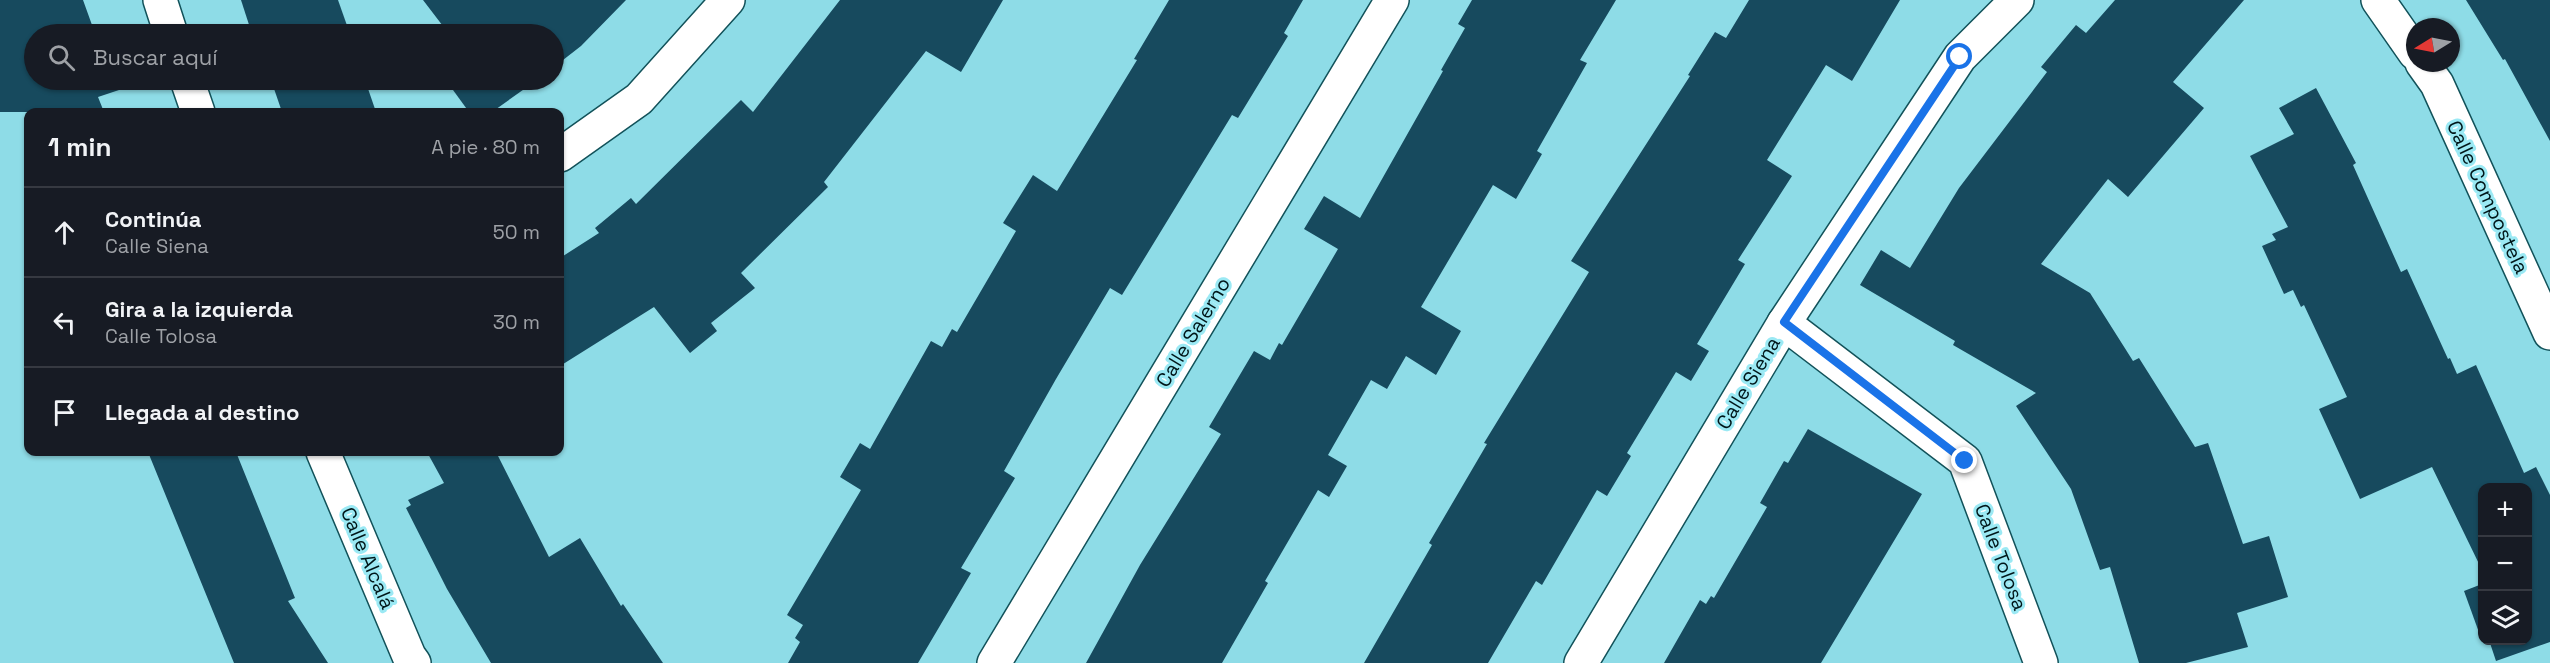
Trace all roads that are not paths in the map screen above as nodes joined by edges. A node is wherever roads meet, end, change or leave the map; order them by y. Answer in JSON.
{"nodes":[{"id":1,"x":160,"y":0,"type":"edge"},
{"id":2,"x":728,"y":0,"type":"edge"},
{"id":3,"x":1392,"y":0,"type":"edge"},
{"id":4,"x":2017,"y":0,"type":"edge"},
{"id":5,"x":2378,"y":0,"type":"edge"},
{"id":6,"x":168,"y":24,"type":"edge"},
{"id":7,"x":2406,"y":40,"type":"edge"},
{"id":8,"x":2428,"y":72,"type":"edge"},
{"id":9,"x":190,"y":90,"type":"edge"},
{"id":10,"x":197,"y":108,"type":"edge"},
{"id":11,"x":564,"y":152,"type":"edge"},
{"id":12,"x":1784,"y":322,"type":"junction"},
{"id":13,"x":2550,"y":333,"type":"edge"},
{"id":14,"x":326,"y":456,"type":"edge"},
{"id":15,"x":414,"y":663,"type":"edge"},
{"id":16,"x":994,"y":663,"type":"edge"},
{"id":17,"x":1581,"y":663,"type":"edge"},
{"id":18,"x":2042,"y":663,"type":"edge"}],
"edges":[{"from":1,"to":6,"type":"street"},
{"from":2,"to":11,"type":"street"},
{"from":3,"to":16,"type":"street","name":"Calle Salerno"},
{"from":4,"to":12,"type":"street","name":"Calle Siena"},
{"from":5,"to":7,"type":"street"},
{"from":8,"to":13,"type":"street","name":"Calle Compostela"},
{"from":9,"to":10,"type":"street"},
{"from":12,"to":17,"type":"street","name":"Calle Siena"},
{"from":12,"to":18,"type":"street","name":"Calle Tolosa"},
{"from":14,"to":15,"type":"street","name":"Calle Alcalá"}]}
